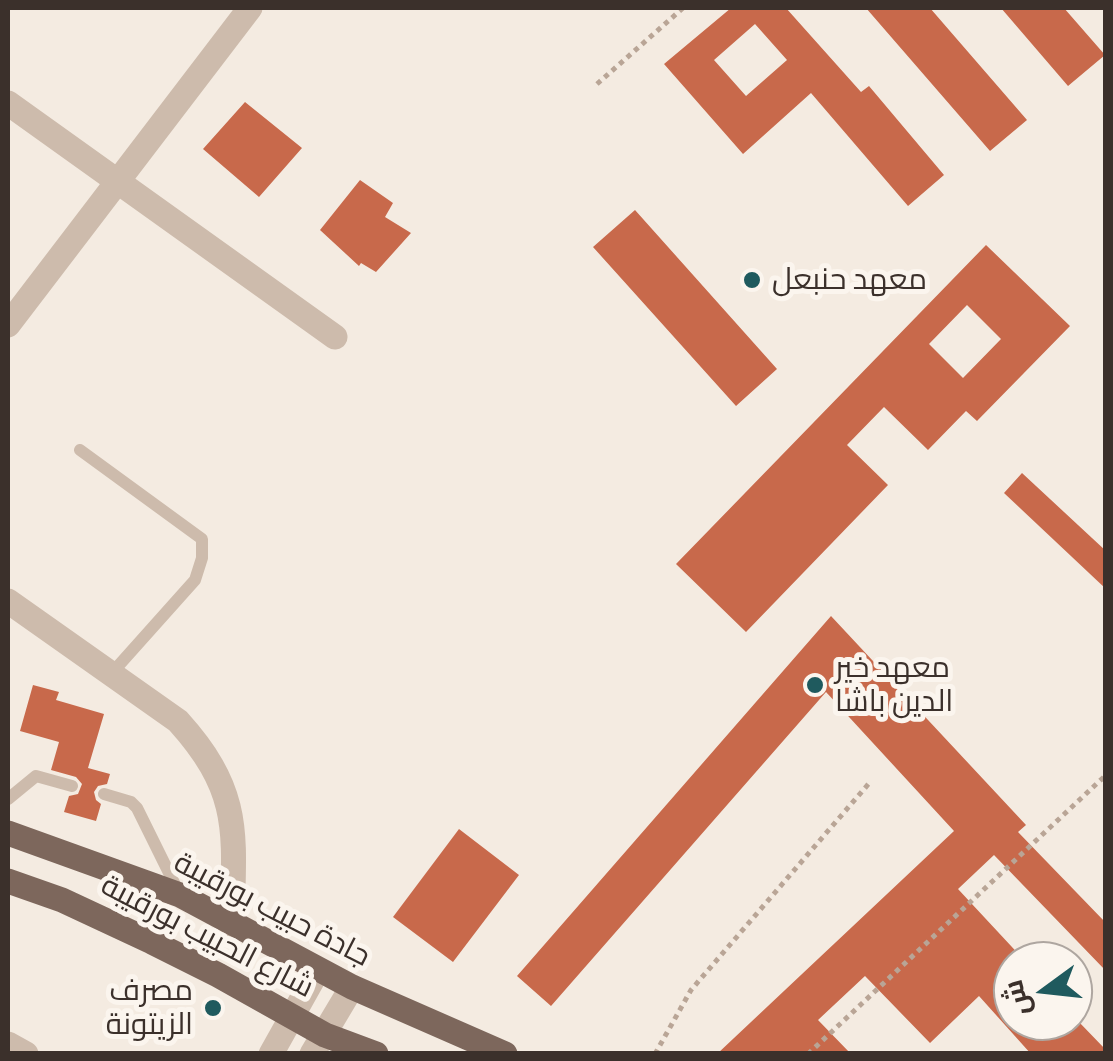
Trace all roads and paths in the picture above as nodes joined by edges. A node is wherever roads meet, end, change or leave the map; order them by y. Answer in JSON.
{"nodes":[{"id":1,"x":250,"y":8,"type":"edge"},
{"id":2,"x":683,"y":8,"type":"edge"},
{"id":3,"x":596,"y":84,"type":"dead end"},
{"id":4,"x":8,"y":103,"type":"edge"},
{"id":5,"x":116,"y":182,"type":"junction"},
{"id":6,"x":8,"y":325,"type":"edge"},
{"id":7,"x":335,"y":337,"type":"dead end"},
{"id":8,"x":80,"y":450,"type":"dead end"},
{"id":9,"x":8,"y":600,"type":"edge"},
{"id":10,"x":111,"y":674,"type":"junction"},
{"id":11,"x":1106,"y":774,"type":"edge"},
{"id":12,"x":871,"y":782,"type":"dead end"},
{"id":13,"x":72,"y":786,"type":"dead end"},
{"id":14,"x":104,"y":794,"type":"dead end"},
{"id":15,"x":8,"y":798,"type":"edge"},
{"id":16,"x":8,"y":833,"type":"edge"},
{"id":17,"x":8,"y":881,"type":"edge"},
{"id":18,"x":180,"y":895,"type":"junction"},
{"id":19,"x":232,"y":925,"type":"junction"},
{"id":20,"x":318,"y":970,"type":"junction"},
{"id":21,"x":352,"y":987,"type":"junction"},
{"id":22,"x":293,"y":1016,"type":"junction"},
{"id":23,"x":8,"y":1044,"type":"edge"},
{"id":24,"x":318,"y":1044,"type":"edge"},
{"id":25,"x":26,"y":1054,"type":"edge"},
{"id":26,"x":271,"y":1054,"type":"edge"},
{"id":27,"x":376,"y":1054,"type":"edge"},
{"id":28,"x":504,"y":1054,"type":"edge"},
{"id":29,"x":655,"y":1054,"type":"edge"},
{"id":30,"x":808,"y":1054,"type":"edge"}],
"edges":[{"from":1,"to":5,"type":"street"},
{"from":2,"to":3,"type":"path"},
{"from":4,"to":5,"type":"street"},
{"from":5,"to":6,"type":"street"},
{"from":5,"to":7,"type":"street"},
{"from":8,"to":10,"type":"lane"},
{"from":9,"to":10,"type":"street"},
{"from":10,"to":19,"type":"street"},
{"from":11,"to":30,"type":"path"},
{"from":12,"to":29,"type":"path"},
{"from":13,"to":15,"type":"lane"},
{"from":14,"to":18,"type":"lane"},
{"from":16,"to":18,"type":"main road","name":"جادة حبيب بورقيبة"},
{"from":17,"to":22,"type":"main road","name":"شارع الحبيب بورقيبة"},
{"from":18,"to":19,"type":"main road","name":"جادة حبيب بورقيبة"},
{"from":19,"to":20,"type":"main road","name":"جادة حبيب بورقيبة"},
{"from":20,"to":21,"type":"main road","name":"جادة حبيب بورقيبة"},
{"from":20,"to":22,"type":"street"},
{"from":21,"to":24,"type":"street"},
{"from":21,"to":28,"type":"main road","name":"جادة حبيب بورقيبة"},
{"from":22,"to":24,"type":"main road","name":"شارع الحبيب بورقيبة"},
{"from":22,"to":26,"type":"street"},
{"from":23,"to":25,"type":"street"},
{"from":24,"to":27,"type":"main road","name":"شارع الحبيب بورقيبة"}]}
